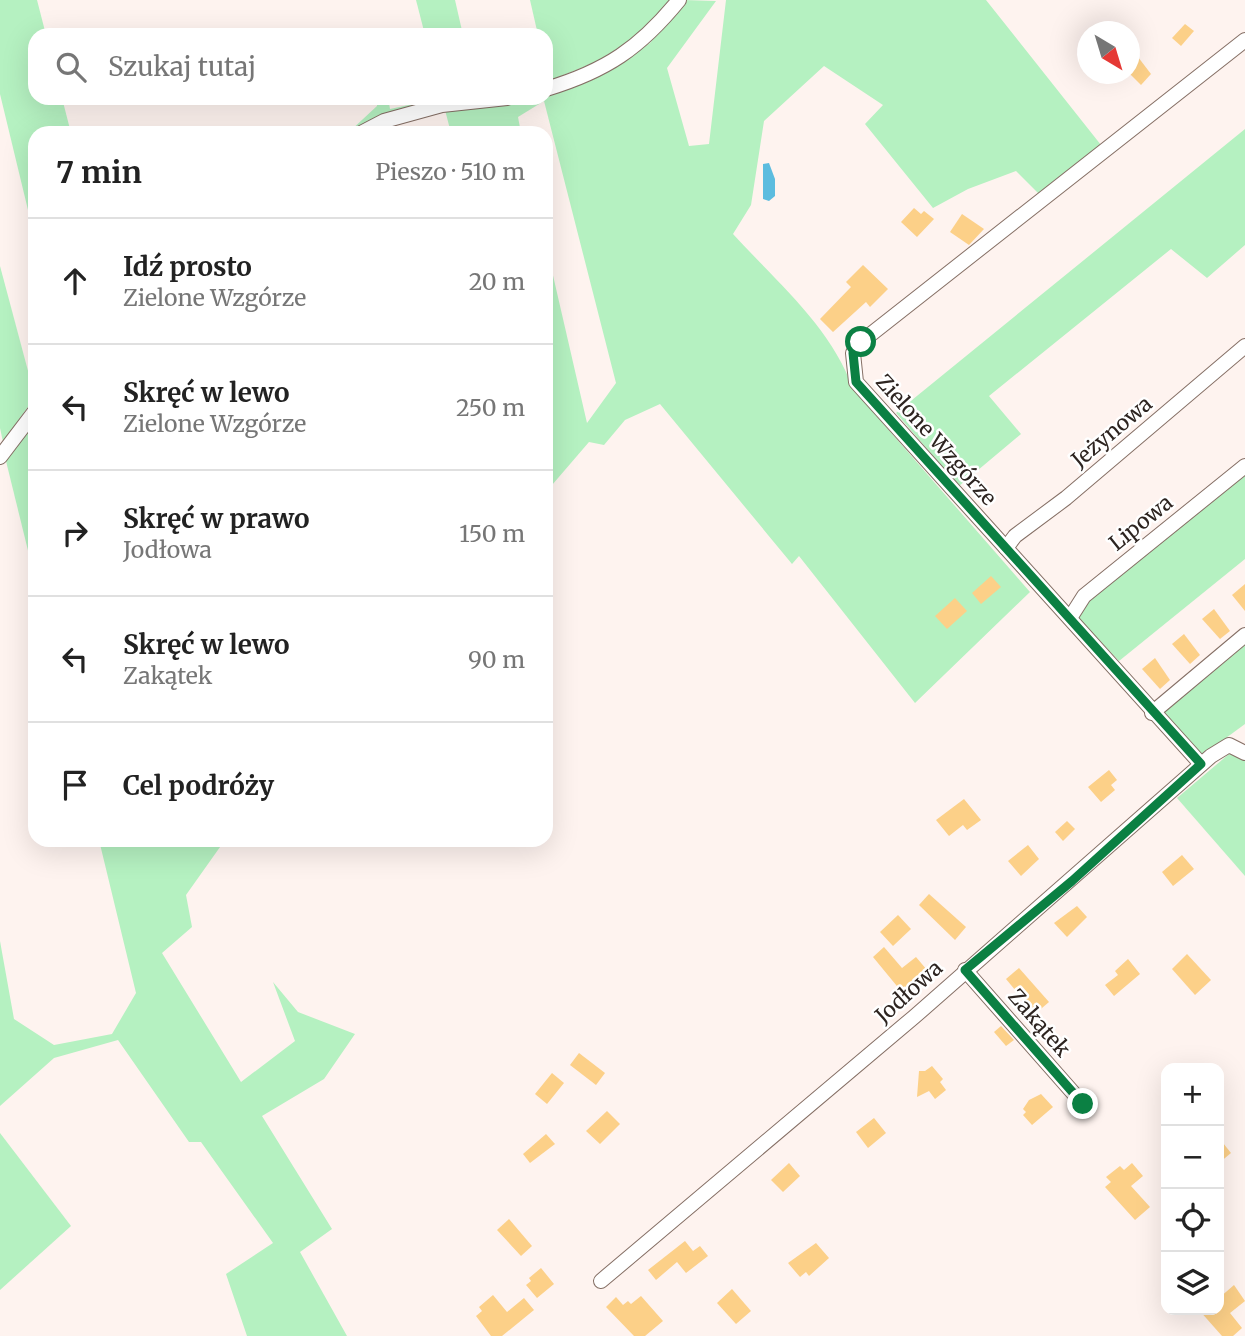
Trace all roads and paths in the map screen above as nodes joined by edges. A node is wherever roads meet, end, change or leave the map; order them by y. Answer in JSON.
{"nodes":[{"id":1,"x":679,"y":0,"type":"edge"},
{"id":2,"x":1245,"y":40,"type":"edge"},
{"id":3,"x":553,"y":86,"type":"edge"},
{"id":4,"x":442,"y":105,"type":"edge"},
{"id":5,"x":374,"y":126,"type":"edge"},
{"id":6,"x":1245,"y":346,"type":"edge"},
{"id":7,"x":28,"y":420,"type":"edge"},
{"id":8,"x":0,"y":457,"type":"edge"},
{"id":9,"x":1245,"y":466,"type":"edge"},
{"id":10,"x":1006,"y":548,"type":"junction"},
{"id":11,"x":1070,"y":618,"type":"junction"},
{"id":12,"x":1245,"y":635,"type":"edge"},
{"id":13,"x":1152,"y":713,"type":"junction"},
{"id":14,"x":1245,"y":753,"type":"edge"},
{"id":15,"x":1201,"y":764,"type":"junction"},
{"id":16,"x":965,"y":970,"type":"junction"},
{"id":17,"x":1083,"y":1104,"type":"dead end"},
{"id":18,"x":601,"y":1281,"type":"dead end"}],
"edges":[{"from":1,"to":3,"type":"street"},
{"from":2,"to":10,"type":"street","name":"Zielone Wzgórze"},
{"from":4,"to":5,"type":"street"},
{"from":6,"to":10,"type":"street","name":"Jeżynowa"},
{"from":7,"to":8,"type":"street"},
{"from":9,"to":11,"type":"street","name":"Lipowa"},
{"from":10,"to":11,"type":"street","name":"Zielone Wzgórze"},
{"from":11,"to":13,"type":"street","name":"Zielone Wzgórze"},
{"from":12,"to":13,"type":"street"},
{"from":13,"to":15,"type":"street","name":"Zielone Wzgórze"},
{"from":14,"to":15,"type":"street","name":"Jodłowa"},
{"from":15,"to":16,"type":"street","name":"Jodłowa"},
{"from":16,"to":17,"type":"street","name":"Zakątek"},
{"from":16,"to":18,"type":"street","name":"Jodłowa"}]}
